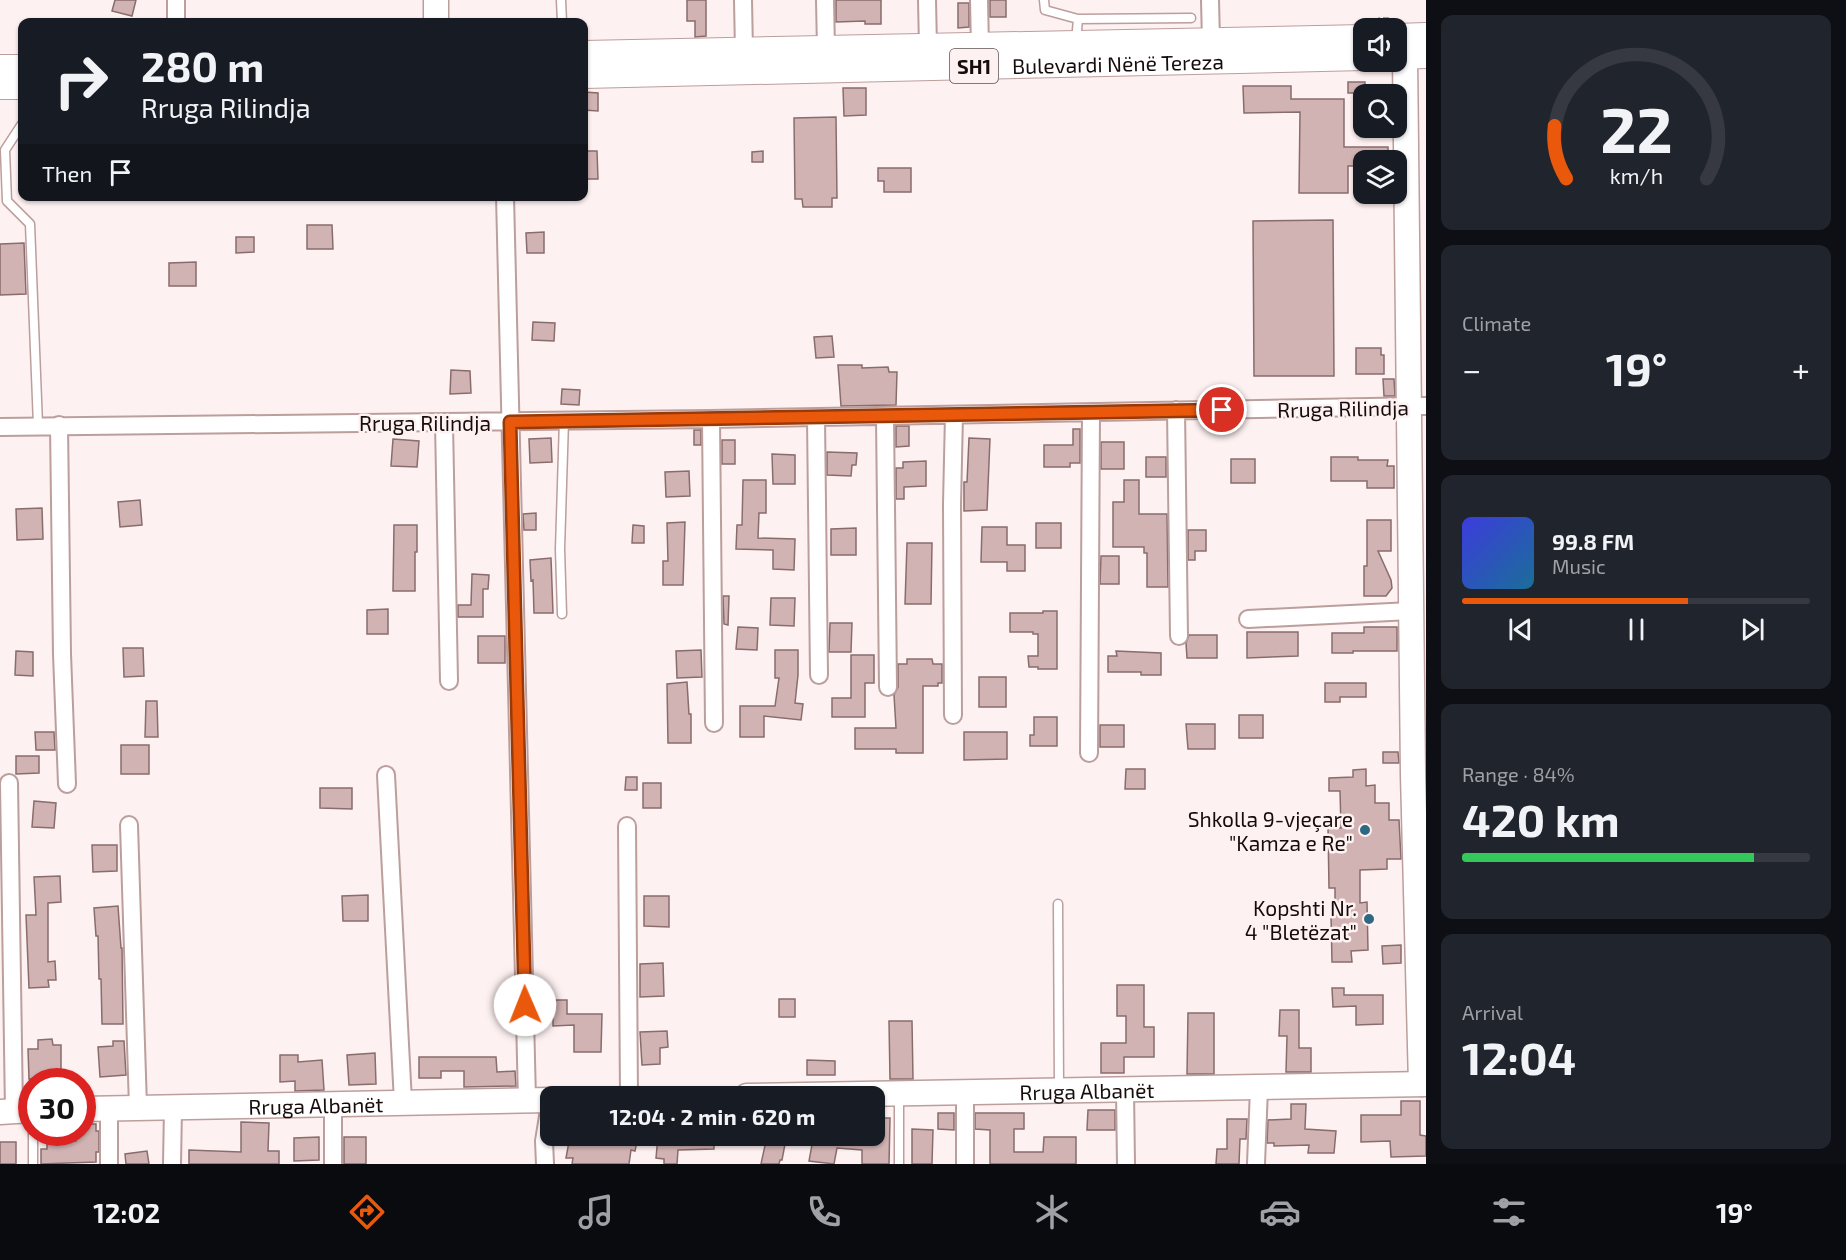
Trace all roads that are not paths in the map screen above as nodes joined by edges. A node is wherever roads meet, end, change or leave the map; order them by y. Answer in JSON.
{"nodes":[{"id":1,"x":176,"y":0,"type":"edge"},
{"id":2,"x":436,"y":0,"type":"edge"},
{"id":3,"x":561,"y":0,"type":"edge"},
{"id":4,"x":743,"y":0,"type":"edge"},
{"id":5,"x":825,"y":0,"type":"edge"},
{"id":6,"x":927,"y":0,"type":"edge"},
{"id":7,"x":979,"y":0,"type":"edge"},
{"id":8,"x":1044,"y":0,"type":"edge"},
{"id":9,"x":1210,"y":0,"type":"edge"},
{"id":10,"x":176,"y":18,"type":"edge"},
{"id":11,"x":436,"y":18,"type":"edge"},
{"id":12,"x":562,"y":18,"type":"edge"},
{"id":13,"x":1191,"y":18,"type":"dead end"},
{"id":14,"x":1078,"y":19,"type":"junction"},
{"id":15,"x":1426,"y":36,"type":"edge"},
{"id":16,"x":1353,"y":38,"type":"edge"},
{"id":17,"x":1211,"y":41,"type":"junction"},
{"id":18,"x":1407,"y":43,"type":"edge"},
{"id":19,"x":1075,"y":44,"type":"junction"},
{"id":20,"x":980,"y":46,"type":"junction"},
{"id":21,"x":928,"y":47,"type":"junction"},
{"id":22,"x":826,"y":49,"type":"junction"},
{"id":23,"x":744,"y":51,"type":"junction"},
{"id":24,"x":588,"y":54,"type":"edge"},
{"id":25,"x":1353,"y":57,"type":"edge"},
{"id":26,"x":0,"y":68,"type":"edge"},
{"id":27,"x":18,"y":68,"type":"edge"},
{"id":28,"x":1405,"y":72,"type":"edge"},
{"id":29,"x":588,"y":75,"type":"edge"},
{"id":30,"x":18,"y":86,"type":"edge"},
{"id":31,"x":0,"y":87,"type":"edge"},
{"id":32,"x":18,"y":130,"type":"edge"},
{"id":33,"x":506,"y":201,"type":"edge"},
{"id":34,"x":1418,"y":406,"type":"edge"},
{"id":35,"x":1176,"y":410,"type":"junction"},
{"id":36,"x":1091,"y":412,"type":"junction"},
{"id":37,"x":954,"y":415,"type":"junction"},
{"id":38,"x":885,"y":417,"type":"junction"},
{"id":39,"x":816,"y":418,"type":"junction"},
{"id":40,"x":711,"y":419,"type":"junction"},
{"id":41,"x":564,"y":420,"type":"junction"},
{"id":42,"x":510,"y":422,"type":"junction"},
{"id":43,"x":444,"y":423,"type":"junction"},
{"id":44,"x":38,"y":425,"type":"junction"},
{"id":45,"x":59,"y":425,"type":"junction"},
{"id":46,"x":0,"y":426,"type":"edge"},
{"id":47,"x":1411,"y":610,"type":"junction"},
{"id":48,"x":562,"y":614,"type":"dead end"},
{"id":49,"x":1248,"y":619,"type":"dead end"},
{"id":50,"x":1179,"y":636,"type":"dead end"},
{"id":51,"x":819,"y":675,"type":"dead end"},
{"id":52,"x":449,"y":681,"type":"dead end"},
{"id":53,"x":888,"y":687,"type":"dead end"},
{"id":54,"x":953,"y":716,"type":"dead end"},
{"id":55,"x":714,"y":723,"type":"dead end"},
{"id":56,"x":1089,"y":753,"type":"dead end"},
{"id":57,"x":1419,"y":756,"type":"edge"},
{"id":58,"x":386,"y":775,"type":"dead end"},
{"id":59,"x":9,"y":783,"type":"dead end"},
{"id":60,"x":67,"y":783,"type":"dead end"},
{"id":61,"x":129,"y":825,"type":"dead end"},
{"id":62,"x":627,"y":826,"type":"dead end"},
{"id":63,"x":1058,"y":904,"type":"dead end"},
{"id":64,"x":1424,"y":1084,"type":"edge"},
{"id":65,"x":542,"y":1086,"type":"edge"},
{"id":66,"x":628,"y":1086,"type":"edge"},
{"id":67,"x":1259,"y":1088,"type":"junction"},
{"id":68,"x":1125,"y":1090,"type":"junction"},
{"id":69,"x":1059,"y":1091,"type":"junction"},
{"id":70,"x":965,"y":1093,"type":"junction"},
{"id":71,"x":885,"y":1094,"type":"edge"},
{"id":72,"x":899,"y":1094,"type":"junction"},
{"id":73,"x":540,"y":1101,"type":"edge"},
{"id":74,"x":403,"y":1102,"type":"junction"},
{"id":75,"x":333,"y":1103,"type":"junction"},
{"id":76,"x":138,"y":1107,"type":"junction"},
{"id":77,"x":96,"y":1108,"type":"edge"},
{"id":78,"x":109,"y":1108,"type":"junction"},
{"id":79,"x":172,"y":1108,"type":"junction"},
{"id":80,"x":15,"y":1111,"type":"edge"},
{"id":81,"x":33,"y":1146,"type":"edge"},
{"id":82,"x":544,"y":1146,"type":"edge"},
{"id":83,"x":33,"y":1164,"type":"edge"},
{"id":84,"x":109,"y":1164,"type":"edge"},
{"id":85,"x":172,"y":1164,"type":"edge"},
{"id":86,"x":333,"y":1164,"type":"edge"},
{"id":87,"x":545,"y":1164,"type":"edge"},
{"id":88,"x":899,"y":1164,"type":"edge"},
{"id":89,"x":965,"y":1164,"type":"edge"},
{"id":90,"x":1126,"y":1164,"type":"edge"},
{"id":91,"x":1256,"y":1164,"type":"edge"}],
"edges":[{"from":1,"to":10,"type":"street"},
{"from":2,"to":11,"type":"street"},
{"from":3,"to":12,"type":"lane"},
{"from":4,"to":23,"type":"street"},
{"from":5,"to":22,"type":"street"},
{"from":6,"to":21,"type":"street"},
{"from":7,"to":20,"type":"street"},
{"from":8,"to":14,"type":"lane"},
{"from":9,"to":17,"type":"street"},
{"from":13,"to":14,"type":"lane"},
{"from":14,"to":19,"type":"lane"},
{"from":15,"to":18,"type":"main road"},
{"from":16,"to":17,"type":"main road","name":"Bulevardi Nënë Tereza","number":"SH1"},
{"from":17,"to":19,"type":"main road","name":"Bulevardi Nënë Tereza","number":"SH1"},
{"from":19,"to":20,"type":"main road","name":"Bulevardi Nënë Tereza","number":"SH1"},
{"from":20,"to":21,"type":"main road","name":"Bulevardi Nënë Tereza","number":"SH1"},
{"from":21,"to":22,"type":"main road","name":"Bulevardi Nënë Tereza","number":"SH1"},
{"from":22,"to":23,"type":"main road","name":"Bulevardi Nënë Tereza","number":"SH1"},
{"from":23,"to":24,"type":"main road","name":"Bulevardi Nënë Tereza","number":"SH1"},
{"from":25,"to":29,"type":"main road","name":"Bulevardi Nënë Tereza","number":"SH1"},
{"from":26,"to":27,"type":"main road"},
{"from":28,"to":34,"type":"street"},
{"from":30,"to":31,"type":"main road"},
{"from":32,"to":44,"type":"lane"},
{"from":33,"to":42,"type":"street"},
{"from":34,"to":35,"type":"street","name":"Rruga Rilindja"},
{"from":34,"to":47,"type":"street"},
{"from":35,"to":36,"type":"street","name":"Rruga Rilindja"},
{"from":35,"to":50,"type":"street"},
{"from":36,"to":37,"type":"street","name":"Rruga Rilindja"},
{"from":36,"to":56,"type":"street"},
{"from":37,"to":38,"type":"street","name":"Rruga Rilindja"},
{"from":37,"to":54,"type":"street"},
{"from":38,"to":39,"type":"street","name":"Rruga Rilindja"},
{"from":38,"to":53,"type":"street"},
{"from":39,"to":40,"type":"street","name":"Rruga Rilindja"},
{"from":39,"to":51,"type":"street"},
{"from":40,"to":41,"type":"street","name":"Rruga Rilindja"},
{"from":40,"to":55,"type":"street"},
{"from":41,"to":42,"type":"street","name":"Rruga Rilindja"},
{"from":41,"to":48,"type":"lane"},
{"from":42,"to":43,"type":"street","name":"Rruga Rilindja"},
{"from":42,"to":65,"type":"street"},
{"from":43,"to":45,"type":"street","name":"Rruga Rilindja"},
{"from":43,"to":52,"type":"street"},
{"from":44,"to":45,"type":"street","name":"Rruga Rilindja"},
{"from":44,"to":46,"type":"street","name":"Rruga Rilindja"},
{"from":45,"to":60,"type":"street"},
{"from":47,"to":49,"type":"street"},
{"from":47,"to":57,"type":"street"},
{"from":57,"to":64,"type":"street"},
{"from":58,"to":74,"type":"street"},
{"from":59,"to":80,"type":"street"},
{"from":61,"to":76,"type":"street"},
{"from":62,"to":66,"type":"street"},
{"from":63,"to":69,"type":"lane"},
{"from":64,"to":67,"type":"street","name":"Rruga Albanët"},
{"from":67,"to":68,"type":"street","name":"Rruga Albanët"},
{"from":67,"to":91,"type":"street"},
{"from":68,"to":69,"type":"street","name":"Rruga Albanët"},
{"from":68,"to":90,"type":"street"},
{"from":69,"to":70,"type":"street","name":"Rruga Albanët"},
{"from":70,"to":72,"type":"street","name":"Rruga Albanët"},
{"from":70,"to":89,"type":"street"},
{"from":71,"to":72,"type":"street","name":"Rruga Albanët"},
{"from":72,"to":88,"type":"lane"},
{"from":73,"to":74,"type":"street","name":"Rruga Albanët"},
{"from":74,"to":75,"type":"street","name":"Rruga Albanët"},
{"from":75,"to":79,"type":"street","name":"Rruga Albanët"},
{"from":75,"to":86,"type":"street"},
{"from":76,"to":78,"type":"street","name":"Rruga Albanët"},
{"from":76,"to":79,"type":"street","name":"Rruga Albanët"},
{"from":77,"to":78,"type":"street","name":"Rruga Albanët"},
{"from":78,"to":84,"type":"street"},
{"from":79,"to":85,"type":"street"},
{"from":81,"to":83,"type":"lane"},
{"from":82,"to":87,"type":"street"}]}
